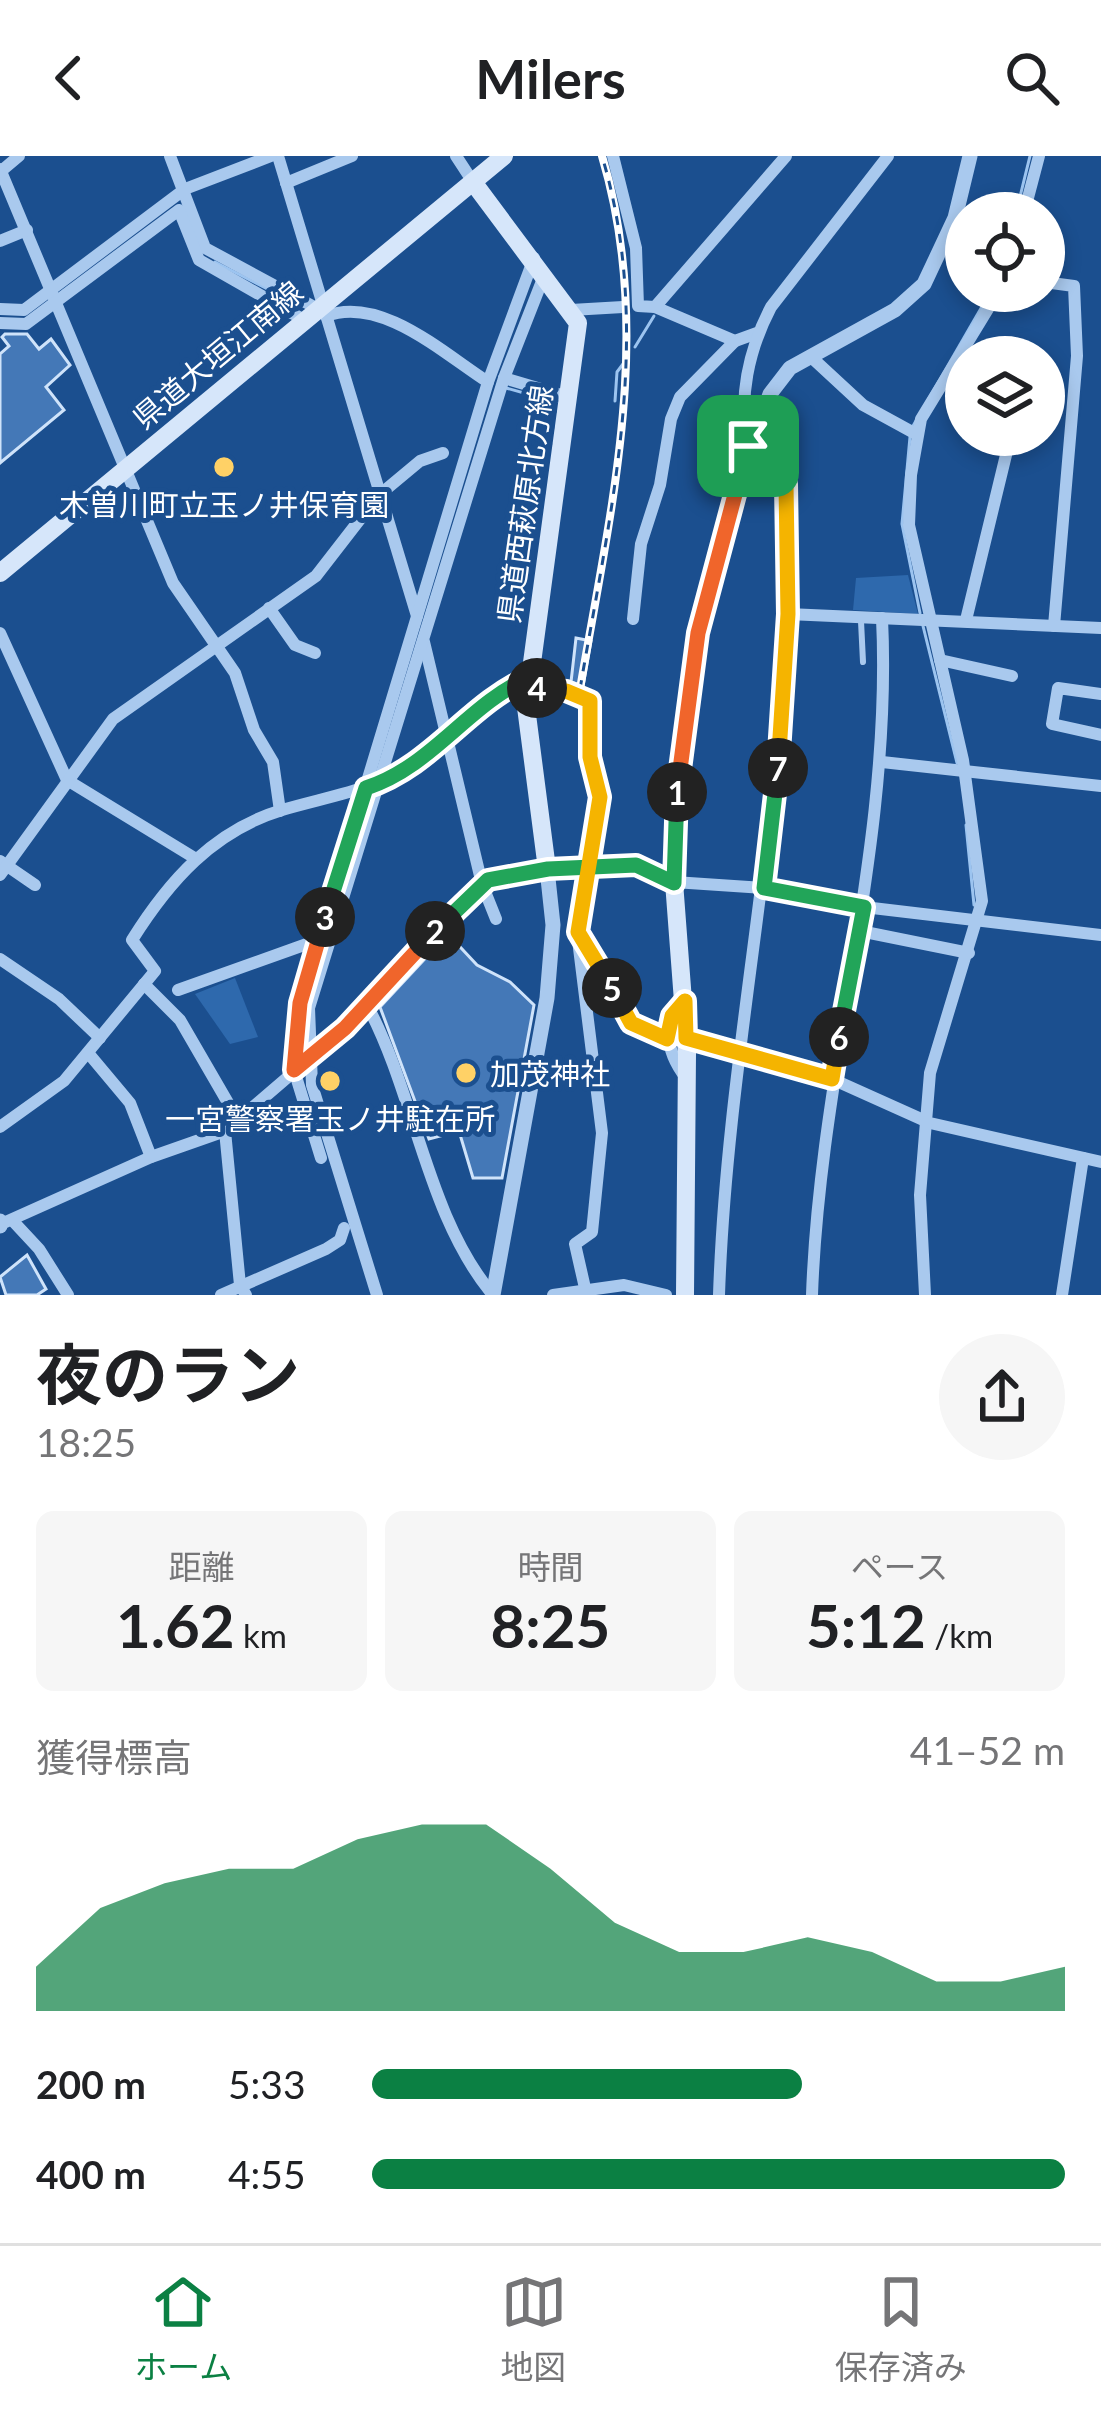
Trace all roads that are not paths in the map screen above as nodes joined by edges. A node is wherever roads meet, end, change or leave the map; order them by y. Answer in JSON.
{"nodes":[{"id":1,"x":19,"y":156,"type":"edge"},
{"id":2,"x":170,"y":156,"type":"edge"},
{"id":3,"x":275,"y":156,"type":"edge"},
{"id":4,"x":352,"y":156,"type":"edge"},
{"id":5,"x":456,"y":156,"type":"edge"},
{"id":6,"x":504,"y":156,"type":"edge"},
{"id":7,"x":613,"y":156,"type":"edge"},
{"id":8,"x":786,"y":156,"type":"edge"},
{"id":9,"x":970,"y":156,"type":"edge"},
{"id":10,"x":1039,"y":156,"type":"edge"},
{"id":11,"x":885,"y":157,"type":"edge"},
{"id":12,"x":234,"y":161,"type":"edge"},
{"id":13,"x":0,"y":170,"type":"edge"},
{"id":14,"x":473,"y":182,"type":"junction"},
{"id":15,"x":286,"y":183,"type":"junction"},
{"id":16,"x":185,"y":189,"type":"junction"},
{"id":17,"x":1030,"y":192,"type":"edge"},
{"id":18,"x":27,"y":230,"type":"junction"},
{"id":19,"x":0,"y":241,"type":"edge"},
{"id":20,"x":540,"y":265,"type":"junction"},
{"id":21,"x":1065,"y":285,"type":"edge"},
{"id":22,"x":51,"y":287,"type":"junction"},
{"id":23,"x":54,"y":303,"type":"junction"},
{"id":24,"x":622,"y":307,"type":"dead end"},
{"id":25,"x":655,"y":307,"type":"junction"},
{"id":26,"x":0,"y":309,"type":"edge"},
{"id":27,"x":571,"y":310,"type":"junction"},
{"id":28,"x":318,"y":312,"type":"junction"},
{"id":29,"x":987,"y":312,"type":"edge"},
{"id":30,"x":0,"y":323,"type":"edge"},
{"id":31,"x":758,"y":333,"type":"junction"},
{"id":32,"x":735,"y":340,"type":"junction"},
{"id":33,"x":810,"y":356,"type":"junction"},
{"id":34,"x":504,"y":378,"type":"junction"},
{"id":35,"x":488,"y":382,"type":"junction"},
{"id":36,"x":568,"y":397,"type":"junction"},
{"id":37,"x":760,"y":418,"type":"junction"},
{"id":38,"x":916,"y":434,"type":"junction"},
{"id":39,"x":748,"y":446,"type":"junction"},
{"id":40,"x":443,"y":453,"type":"dead end"},
{"id":41,"x":1006,"y":456,"type":"edge"},
{"id":42,"x":125,"y":468,"type":"junction"},
{"id":43,"x":379,"y":496,"type":"junction"},
{"id":44,"x":0,"y":573,"type":"edge"},
{"id":45,"x":269,"y":608,"type":"junction"},
{"id":46,"x":788,"y":614,"type":"junction"},
{"id":47,"x":861,"y":617,"type":"junction"},
{"id":48,"x":883,"y":618,"type":"junction"},
{"id":49,"x":632,"y":619,"type":"dead end"},
{"id":50,"x":418,"y":620,"type":"junction"},
{"id":51,"x":929,"y":620,"type":"junction"},
{"id":52,"x":966,"y":620,"type":"junction"},
{"id":53,"x":1054,"y":626,"type":"junction"},
{"id":54,"x":1101,"y":628,"type":"edge"},
{"id":55,"x":0,"y":633,"type":"edge"},
{"id":56,"x":424,"y":640,"type":"junction"},
{"id":57,"x":218,"y":643,"type":"junction"},
{"id":58,"x":315,"y":653,"type":"dead end"},
{"id":59,"x":940,"y":660,"type":"junction"},
{"id":60,"x":863,"y":662,"type":"dead end"},
{"id":61,"x":1012,"y":676,"type":"dead end"},
{"id":62,"x":529,"y":682,"type":"junction"},
{"id":63,"x":1101,"y":694,"type":"edge"},
{"id":64,"x":1101,"y":735,"type":"edge"},
{"id":65,"x":449,"y":740,"type":"junction"},
{"id":66,"x":882,"y":763,"type":"junction"},
{"id":67,"x":963,"y":767,"type":"junction"},
{"id":68,"x":67,"y":780,"type":"junction"},
{"id":69,"x":381,"y":783,"type":"junction"},
{"id":70,"x":1101,"y":786,"type":"edge"},
{"id":71,"x":366,"y":788,"type":"junction"},
{"id":72,"x":280,"y":811,"type":"junction"},
{"id":73,"x":194,"y":857,"type":"junction"},
{"id":74,"x":590,"y":866,"type":"junction"},
{"id":75,"x":2,"y":867,"type":"edge"},
{"id":76,"x":548,"y":869,"type":"junction"},
{"id":77,"x":674,"y":883,"type":"junction"},
{"id":78,"x":35,"y":884,"type":"dead end"},
{"id":79,"x":482,"y":884,"type":"junction"},
{"id":80,"x":764,"y":888,"type":"junction"},
{"id":81,"x":864,"y":907,"type":"junction"},
{"id":82,"x":496,"y":919,"type":"dead end"},
{"id":83,"x":980,"y":922,"type":"junction"},
{"id":84,"x":860,"y":931,"type":"junction"},
{"id":85,"x":578,"y":932,"type":"junction"},
{"id":86,"x":1101,"y":935,"type":"edge"},
{"id":87,"x":318,"y":940,"type":"junction"},
{"id":88,"x":969,"y":953,"type":"junction"},
{"id":89,"x":0,"y":959,"type":"edge"},
{"id":90,"x":144,"y":984,"type":"junction"},
{"id":91,"x":178,"y":990,"type":"dead end"},
{"id":92,"x":367,"y":1005,"type":"junction"},
{"id":93,"x":100,"y":1038,"type":"junction"},
{"id":94,"x":676,"y":1038,"type":"junction"},
{"id":95,"x":741,"y":1052,"type":"junction"},
{"id":96,"x":89,"y":1054,"type":"junction"},
{"id":97,"x":307,"y":1058,"type":"junction"},
{"id":98,"x":294,"y":1070,"type":"junction"},
{"id":99,"x":832,"y":1079,"type":"junction"},
{"id":100,"x":238,"y":1120,"type":"junction"},
{"id":101,"x":930,"y":1124,"type":"junction"},
{"id":102,"x":0,"y":1126,"type":"edge"},
{"id":103,"x":225,"y":1131,"type":"junction"},
{"id":104,"x":151,"y":1156,"type":"junction"},
{"id":105,"x":321,"y":1158,"type":"dead end"},
{"id":106,"x":1083,"y":1158,"type":"junction"},
{"id":107,"x":1101,"y":1162,"type":"edge"},
{"id":108,"x":3,"y":1223,"type":"edge"},
{"id":109,"x":344,"y":1228,"type":"dead end"},
{"id":110,"x":585,"y":1288,"type":"junction"},
{"id":111,"x":243,"y":1290,"type":"edge"},
{"id":112,"x":68,"y":1295,"type":"edge"},
{"id":113,"x":221,"y":1295,"type":"edge"},
{"id":114,"x":377,"y":1295,"type":"edge"},
{"id":115,"x":493,"y":1295,"type":"edge"},
{"id":116,"x":554,"y":1295,"type":"edge"},
{"id":117,"x":666,"y":1295,"type":"edge"},
{"id":118,"x":685,"y":1295,"type":"edge"},
{"id":119,"x":718,"y":1295,"type":"edge"},
{"id":120,"x":812,"y":1295,"type":"edge"},
{"id":121,"x":925,"y":1295,"type":"edge"},
{"id":122,"x":1062,"y":1295,"type":"edge"}],
"edges":[{"from":1,"to":13,"type":"street"},
{"from":2,"to":16,"type":"street"},
{"from":3,"to":12,"type":"street"},
{"from":3,"to":15,"type":"street"},
{"from":4,"to":15,"type":"street"},
{"from":5,"to":14,"type":"street"},
{"from":6,"to":14,"type":"main road"},
{"from":7,"to":25,"type":"street"},
{"from":8,"to":25,"type":"street"},
{"from":9,"to":33,"type":"street"},
{"from":10,"to":17,"type":"street"},
{"from":11,"to":31,"type":"street"},
{"from":12,"to":16,"type":"street"},
{"from":13,"to":18,"type":"street"},
{"from":14,"to":20,"type":"main road"},
{"from":14,"to":28,"type":"main road","name":"県道大垣江南線"},
{"from":15,"to":28,"type":"street"},
{"from":16,"to":22,"type":"street"},
{"from":16,"to":28,"type":"street"},
{"from":18,"to":19,"type":"street"},
{"from":18,"to":22,"type":"street"},
{"from":20,"to":27,"type":"main road"},
{"from":20,"to":34,"type":"street"},
{"from":20,"to":35,"type":"street"},
{"from":21,"to":53,"type":"street"},
{"from":22,"to":23,"type":"street"},
{"from":22,"to":26,"type":"street"},
{"from":23,"to":28,"type":"street"},
{"from":23,"to":30,"type":"street"},
{"from":23,"to":42,"type":"street"},
{"from":24,"to":27,"type":"street"},
{"from":25,"to":32,"type":"street"},
{"from":27,"to":36,"type":"main road","name":"県道西萩原北方線"},
{"from":28,"to":35,"type":"street"},
{"from":28,"to":42,"type":"main road","name":"県道大垣江南線"},
{"from":28,"to":43,"type":"street"},
{"from":29,"to":38,"type":"street"},
{"from":31,"to":32,"type":"street"},
{"from":31,"to":39,"type":"street"},
{"from":32,"to":49,"type":"street"},
{"from":33,"to":37,"type":"street"},
{"from":33,"to":38,"type":"street"},
{"from":34,"to":36,"type":"street"},
{"from":34,"to":56,"type":"street"},
{"from":35,"to":50,"type":"street"},
{"from":36,"to":62,"type":"main road","name":"県道西萩原北方線"},
{"from":37,"to":39,"type":"street"},
{"from":37,"to":46,"type":"street"},
{"from":38,"to":51,"type":"street"},
{"from":39,"to":77,"type":"street"},
{"from":40,"to":43,"type":"street"},
{"from":41,"to":52,"type":"street"},
{"from":42,"to":44,"type":"main road","name":"県道大垣江南線"},
{"from":42,"to":57,"type":"street"},
{"from":43,"to":45,"type":"street"},
{"from":43,"to":50,"type":"street"},
{"from":45,"to":57,"type":"street"},
{"from":45,"to":58,"type":"street"},
{"from":46,"to":47,"type":"street"},
{"from":46,"to":80,"type":"street"},
{"from":47,"to":48,"type":"street"},
{"from":47,"to":60,"type":"lane"},
{"from":48,"to":51,"type":"street"},
{"from":48,"to":66,"type":"street"},
{"from":50,"to":56,"type":"street"},
{"from":50,"to":71,"type":"street"},
{"from":51,"to":52,"type":"street"},
{"from":51,"to":59,"type":"street"},
{"from":52,"to":53,"type":"street"},
{"from":53,"to":54,"type":"street"},
{"from":55,"to":68,"type":"street"},
{"from":56,"to":65,"type":"street"},
{"from":56,"to":69,"type":"street"},
{"from":57,"to":68,"type":"street"},
{"from":57,"to":72,"type":"street"},
{"from":59,"to":61,"type":"street"},
{"from":59,"to":67,"type":"street"},
{"from":62,"to":65,"type":"street"},
{"from":62,"to":74,"type":"street"},
{"from":62,"to":76,"type":"main road","name":"県道西萩原北方線"},
{"from":63,"to":64,"type":"street"},
{"from":65,"to":69,"type":"street"},
{"from":65,"to":79,"type":"street"},
{"from":66,"to":67,"type":"street"},
{"from":66,"to":81,"type":"street"},
{"from":67,"to":70,"type":"street"},
{"from":67,"to":83,"type":"street"},
{"from":68,"to":73,"type":"street"},
{"from":68,"to":75,"type":"street"},
{"from":69,"to":71,"type":"street"},
{"from":69,"to":97,"type":"street"},
{"from":71,"to":72,"type":"street"},
{"from":71,"to":87,"type":"street"},
{"from":72,"to":73,"type":"street"},
{"from":73,"to":90,"type":"street"},
{"from":74,"to":76,"type":"main road"},
{"from":74,"to":77,"type":"main road"},
{"from":74,"to":85,"type":"street"},
{"from":75,"to":78,"type":"street"},
{"from":76,"to":79,"type":"street"},
{"from":76,"to":115,"type":"street"},
{"from":77,"to":80,"type":"street"},
{"from":77,"to":94,"type":"main road"},
{"from":79,"to":82,"type":"street"},
{"from":79,"to":92,"type":"street"},
{"from":80,"to":81,"type":"street"},
{"from":80,"to":95,"type":"street"},
{"from":81,"to":83,"type":"street"},
{"from":81,"to":84,"type":"street"},
{"from":83,"to":86,"type":"street"},
{"from":83,"to":88,"type":"street"},
{"from":84,"to":88,"type":"street"},
{"from":84,"to":99,"type":"street"},
{"from":85,"to":94,"type":"street"},
{"from":85,"to":110,"type":"street"},
{"from":87,"to":91,"type":"street"},
{"from":87,"to":98,"type":"street"},
{"from":88,"to":101,"type":"street"},
{"from":89,"to":93,"type":"street"},
{"from":90,"to":93,"type":"street"},
{"from":90,"to":100,"type":"street"},
{"from":92,"to":97,"type":"street"},
{"from":92,"to":115,"type":"street"},
{"from":93,"to":96,"type":"street"},
{"from":94,"to":95,"type":"street"},
{"from":94,"to":118,"type":"main road"},
{"from":95,"to":99,"type":"street"},
{"from":95,"to":119,"type":"street"},
{"from":96,"to":102,"type":"street"},
{"from":96,"to":104,"type":"street"},
{"from":97,"to":98,"type":"street"},
{"from":97,"to":114,"type":"street"},
{"from":98,"to":100,"type":"street"},
{"from":98,"to":105,"type":"street"},
{"from":99,"to":101,"type":"street"},
{"from":99,"to":120,"type":"street"},
{"from":100,"to":103,"type":"street"},
{"from":101,"to":106,"type":"street"},
{"from":101,"to":121,"type":"street"},
{"from":103,"to":104,"type":"street"},
{"from":103,"to":111,"type":"street"},
{"from":104,"to":108,"type":"street"},
{"from":106,"to":107,"type":"street"},
{"from":106,"to":122,"type":"street"},
{"from":108,"to":112,"type":"street"},
{"from":109,"to":111,"type":"street"},
{"from":110,"to":116,"type":"street"},
{"from":110,"to":117,"type":"street"},
{"from":111,"to":113,"type":"street"}]}
